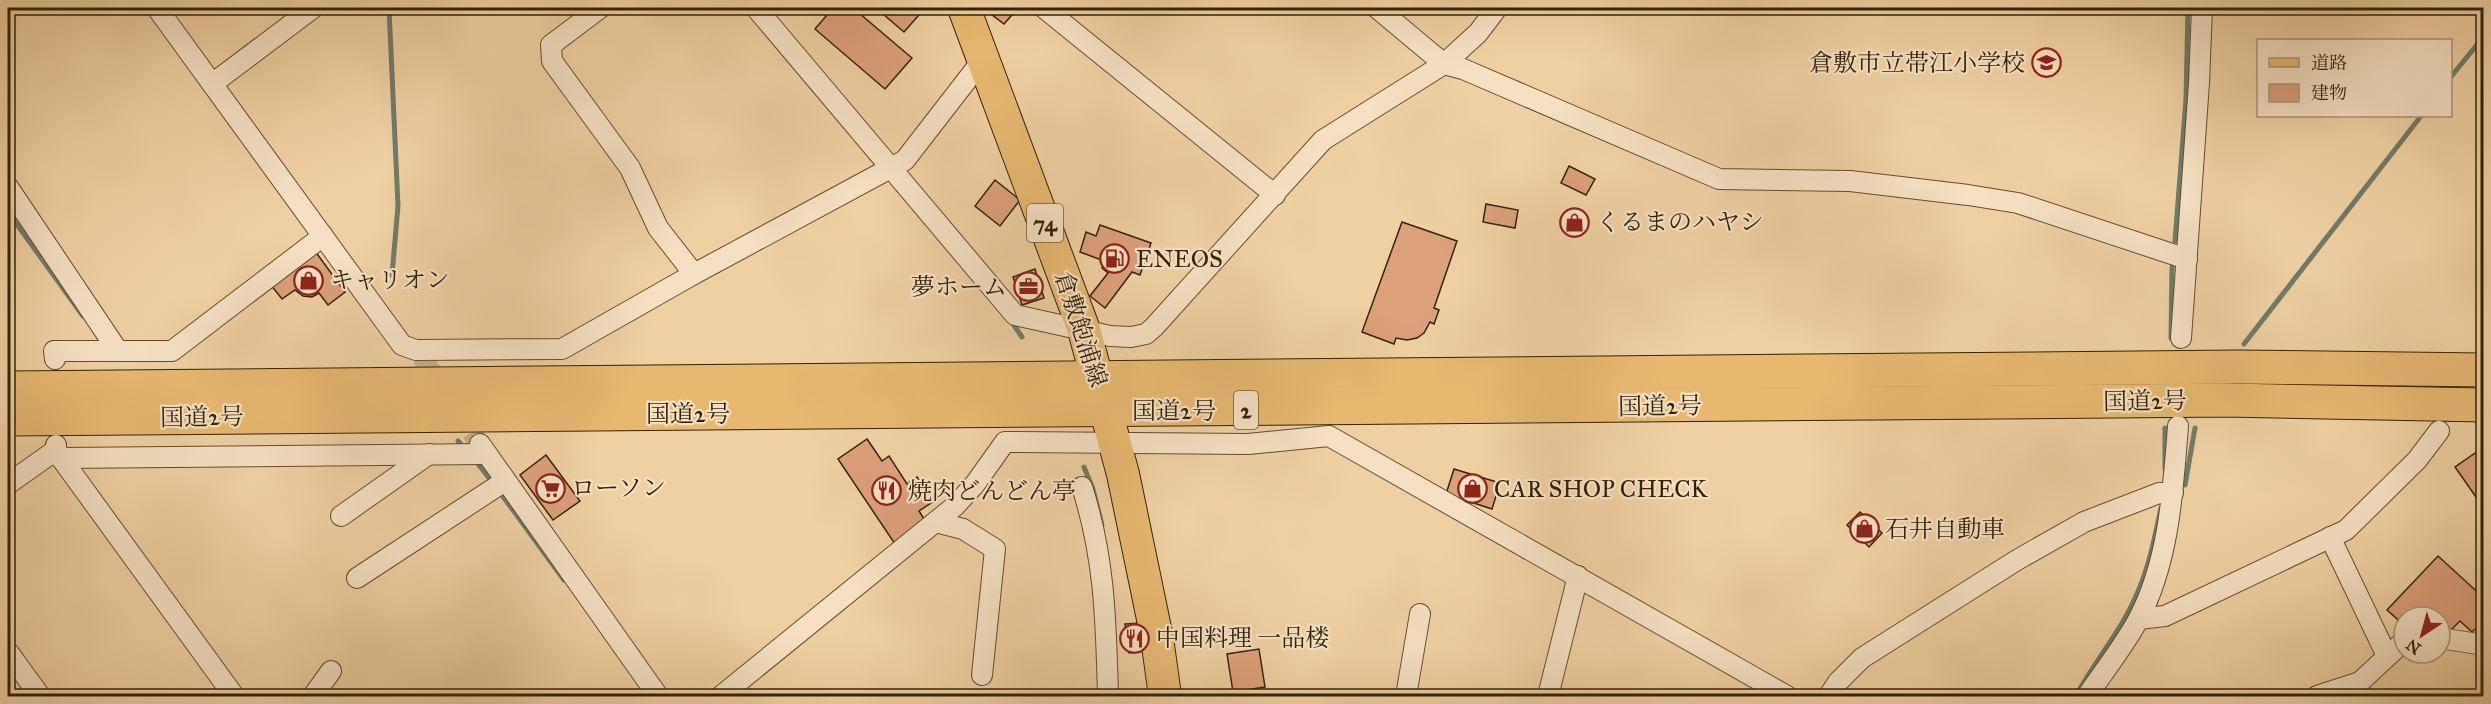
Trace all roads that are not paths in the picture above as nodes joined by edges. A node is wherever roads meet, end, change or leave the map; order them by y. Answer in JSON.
{"nodes":[{"id":1,"x":157,"y":8,"type":"edge"},
{"id":2,"x":313,"y":8,"type":"edge"},
{"id":3,"x":600,"y":8,"type":"edge"},
{"id":4,"x":756,"y":8,"type":"edge"},
{"id":5,"x":964,"y":8,"type":"edge"},
{"id":6,"x":1044,"y":8,"type":"edge"},
{"id":7,"x":1377,"y":8,"type":"edge"},
{"id":8,"x":1497,"y":8,"type":"edge"},
{"id":9,"x":2202,"y":8,"type":"edge"},
{"id":10,"x":984,"y":58,"type":"junction"},
{"id":11,"x":1444,"y":64,"type":"junction"},
{"id":12,"x":212,"y":84,"type":"junction"},
{"id":13,"x":885,"y":171,"type":"junction"},
{"id":14,"x":8,"y":187,"type":"edge"},
{"id":15,"x":1275,"y":195,"type":"junction"},
{"id":16,"x":323,"y":236,"type":"junction"},
{"id":17,"x":2187,"y":259,"type":"junction"},
{"id":18,"x":694,"y":274,"type":"junction"},
{"id":19,"x":1084,"y":330,"type":"junction"},
{"id":20,"x":2181,"y":338,"type":"dead end"},
{"id":21,"x":118,"y":351,"type":"junction"},
{"id":22,"x":55,"y":359,"type":"dead end"},
{"id":23,"x":2484,"y":370,"type":"edge"},
{"id":24,"x":1097,"y":377,"type":"junction"},
{"id":25,"x":8,"y":388,"type":"edge"},
{"id":26,"x":2484,"y":405,"type":"edge"},
{"id":27,"x":1106,"y":411,"type":"junction"},
{"id":28,"x":8,"y":419,"type":"edge"},
{"id":29,"x":2178,"y":426,"type":"dead end"},
{"id":30,"x":2439,"y":431,"type":"dead end"},
{"id":31,"x":1115,"y":443,"type":"junction"},
{"id":32,"x":58,"y":451,"type":"junction"},
{"id":33,"x":429,"y":454,"type":"junction"},
{"id":34,"x":8,"y":484,"type":"edge"},
{"id":35,"x":499,"y":485,"type":"junction"},
{"id":36,"x":1082,"y":487,"type":"dead end"},
{"id":37,"x":2173,"y":493,"type":"junction"},
{"id":38,"x":341,"y":516,"type":"dead end"},
{"id":39,"x":936,"y":522,"type":"junction"},
{"id":40,"x":2330,"y":537,"type":"junction"},
{"id":41,"x":1578,"y":576,"type":"junction"},
{"id":42,"x":357,"y":578,"type":"dead end"},
{"id":43,"x":1420,"y":614,"type":"dead end"},
{"id":44,"x":2139,"y":619,"type":"junction"},
{"id":45,"x":2452,"y":640,"type":"edge"},
{"id":46,"x":2484,"y":645,"type":"edge"},
{"id":47,"x":8,"y":652,"type":"edge"},
{"id":48,"x":2392,"y":652,"type":"edge"},
{"id":49,"x":2387,"y":656,"type":"junction"},
{"id":50,"x":331,"y":671,"type":"dead end"},
{"id":51,"x":982,"y":675,"type":"dead end"},
{"id":52,"x":40,"y":696,"type":"edge"},
{"id":53,"x":234,"y":696,"type":"edge"},
{"id":54,"x":312,"y":696,"type":"edge"},
{"id":55,"x":658,"y":696,"type":"edge"},
{"id":56,"x":721,"y":696,"type":"edge"},
{"id":57,"x":1108,"y":696,"type":"edge"},
{"id":58,"x":1165,"y":696,"type":"edge"},
{"id":59,"x":1406,"y":696,"type":"edge"},
{"id":60,"x":1548,"y":696,"type":"edge"},
{"id":61,"x":1787,"y":696,"type":"edge"},
{"id":62,"x":1829,"y":696,"type":"edge"},
{"id":63,"x":2087,"y":696,"type":"edge"},
{"id":64,"x":2317,"y":696,"type":"edge"}],
"edges":[{"from":1,"to":12,"type":"street"},
{"from":2,"to":12,"type":"street"},
{"from":3,"to":18,"type":"street"},
{"from":4,"to":13,"type":"street"},
{"from":5,"to":10,"type":"main road","name":"倉敷飽浦線","number":"74"},
{"from":6,"to":15,"type":"street"},
{"from":7,"to":11,"type":"street"},
{"from":8,"to":11,"type":"street"},
{"from":9,"to":17,"type":"street"},
{"from":10,"to":13,"type":"street"},
{"from":10,"to":19,"type":"main road","name":"倉敷飽浦線","number":"74"},
{"from":11,"to":15,"type":"street"},
{"from":11,"to":17,"type":"street"},
{"from":12,"to":16,"type":"street"},
{"from":13,"to":18,"type":"street"},
{"from":13,"to":19,"type":"street"},
{"from":14,"to":21,"type":"street"},
{"from":15,"to":19,"type":"street"},
{"from":16,"to":18,"type":"street"},
{"from":16,"to":21,"type":"street"},
{"from":17,"to":20,"type":"street"},
{"from":19,"to":24,"type":"main road","name":"倉敷飽浦線","number":"74"},
{"from":21,"to":22,"type":"street"},
{"from":23,"to":24,"type":"highway","name":"国道2号","number":"2"},
{"from":24,"to":25,"type":"highway","name":"国道2号","number":"2"},
{"from":24,"to":27,"type":"main road","name":"倉敷飽浦線","number":"74"},
{"from":26,"to":27,"type":"highway","name":"国道2号","number":"2"},
{"from":27,"to":28,"type":"highway","name":"国道2号","number":"2"},
{"from":27,"to":31,"type":"main road","name":"倉敷飽浦線","number":"74"},
{"from":29,"to":37,"type":"street"},
{"from":30,"to":40,"type":"street"},
{"from":31,"to":39,"type":"street"},
{"from":31,"to":41,"type":"street"},
{"from":31,"to":58,"type":"main road","name":"倉敷飽浦線","number":"74"},
{"from":32,"to":33,"type":"street"},
{"from":32,"to":34,"type":"street"},
{"from":32,"to":53,"type":"street"},
{"from":33,"to":35,"type":"street"},
{"from":33,"to":38,"type":"street"},
{"from":35,"to":42,"type":"street"},
{"from":35,"to":55,"type":"street"},
{"from":36,"to":57,"type":"street"},
{"from":37,"to":44,"type":"street"},
{"from":37,"to":62,"type":"street"},
{"from":39,"to":51,"type":"street"},
{"from":39,"to":56,"type":"street"},
{"from":40,"to":44,"type":"street"},
{"from":40,"to":49,"type":"street"},
{"from":41,"to":60,"type":"street"},
{"from":41,"to":61,"type":"street"},
{"from":43,"to":59,"type":"street"},
{"from":44,"to":63,"type":"street"},
{"from":45,"to":46,"type":"street"},
{"from":47,"to":52,"type":"street"},
{"from":48,"to":49,"type":"street"},
{"from":49,"to":64,"type":"street"},
{"from":50,"to":54,"type":"street"}]}
